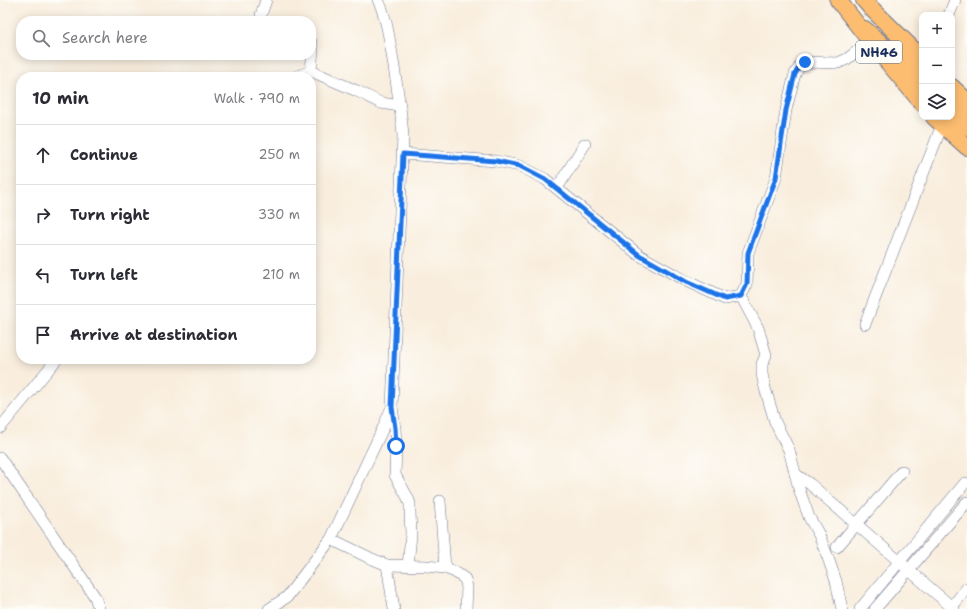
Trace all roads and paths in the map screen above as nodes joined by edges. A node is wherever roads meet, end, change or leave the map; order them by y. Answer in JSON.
{"nodes":[{"id":1,"x":266,"y":0,"type":"edge"},
{"id":2,"x":378,"y":0,"type":"edge"},
{"id":3,"x":838,"y":0,"type":"edge"},
{"id":4,"x":955,"y":0,"type":"edge"},
{"id":5,"x":868,"y":4,"type":"edge"},
{"id":6,"x":950,"y":12,"type":"edge"},
{"id":7,"x":261,"y":16,"type":"edge"},
{"id":8,"x":854,"y":21,"type":"junction"},
{"id":9,"x":870,"y":41,"type":"junction"},
{"id":10,"x":895,"y":49,"type":"junction"},
{"id":11,"x":919,"y":55,"type":"edge"},
{"id":12,"x":312,"y":60,"type":"edge"},
{"id":13,"x":919,"y":67,"type":"edge"},
{"id":14,"x":311,"y":71,"type":"edge"},
{"id":15,"x":316,"y":73,"type":"edge"},
{"id":16,"x":921,"y":84,"type":"edge"},
{"id":17,"x":955,"y":90,"type":"edge"},
{"id":18,"x":919,"y":99,"type":"edge"},
{"id":19,"x":967,"y":101,"type":"edge"},
{"id":20,"x":955,"y":102,"type":"edge"},
{"id":21,"x":400,"y":106,"type":"junction"},
{"id":22,"x":967,"y":113,"type":"edge"},
{"id":23,"x":943,"y":120,"type":"edge"},
{"id":24,"x":944,"y":120,"type":"edge"},
{"id":25,"x":946,"y":120,"type":"edge"},
{"id":26,"x":967,"y":128,"type":"edge"},
{"id":27,"x":585,"y":144,"type":"dead end"},
{"id":28,"x":967,"y":147,"type":"edge"},
{"id":29,"x":403,"y":154,"type":"junction"},
{"id":30,"x":557,"y":188,"type":"junction"},
{"id":31,"x":741,"y":296,"type":"junction"},
{"id":32,"x":865,"y":324,"type":"dead end"},
{"id":33,"x":53,"y":364,"type":"edge"},
{"id":34,"x":392,"y":407,"type":"junction"},
{"id":35,"x":0,"y":428,"type":"edge"},
{"id":36,"x":0,"y":458,"type":"edge"},
{"id":37,"x":902,"y":471,"type":"dead end"},
{"id":38,"x":795,"y":474,"type":"junction"},
{"id":39,"x":965,"y":483,"type":"dead end"},
{"id":40,"x":440,"y":501,"type":"dead end"},
{"id":41,"x":967,"y":502,"type":"edge"},
{"id":42,"x":857,"y":524,"type":"junction"},
{"id":43,"x":331,"y":540,"type":"junction"},
{"id":44,"x":837,"y":547,"type":"dead end"},
{"id":45,"x":900,"y":562,"type":"junction"},
{"id":46,"x":387,"y":565,"type":"junction"},
{"id":47,"x":408,"y":566,"type":"junction"},
{"id":48,"x":445,"y":568,"type":"junction"},
{"id":49,"x":909,"y":570,"type":"junction"},
{"id":50,"x":967,"y":588,"type":"edge"},
{"id":51,"x":952,"y":608,"type":"edge"},
{"id":52,"x":99,"y":609,"type":"edge"},
{"id":53,"x":269,"y":609,"type":"edge"},
{"id":54,"x":394,"y":609,"type":"edge"},
{"id":55,"x":466,"y":609,"type":"edge"},
{"id":56,"x":842,"y":609,"type":"edge"},
{"id":57,"x":860,"y":609,"type":"edge"},
{"id":58,"x":876,"y":609,"type":"edge"}],
"edges":[{"from":1,"to":7,"type":"street"},
{"from":2,"to":21,"type":"street"},
{"from":3,"to":8,"type":"highway","number":"NH46"},
{"from":4,"to":6,"type":"street"},
{"from":5,"to":10,"type":"main road"},
{"from":5,"to":11,"type":"highway","number":"NH46"},
{"from":8,"to":9,"type":"highway","number":"NH46"},
{"from":8,"to":10,"type":"main road"},
{"from":9,"to":18,"type":"highway","number":"NH46"},
{"from":9,"to":31,"type":"street"},
{"from":10,"to":13,"type":"main road"},
{"from":10,"to":16,"type":"main road"},
{"from":12,"to":14,"type":"street"},
{"from":15,"to":21,"type":"street"},
{"from":17,"to":19,"type":"highway"},
{"from":20,"to":22,"type":"main road"},
{"from":21,"to":29,"type":"street"},
{"from":23,"to":32,"type":"street"},
{"from":24,"to":28,"type":"highway"},
{"from":25,"to":26,"type":"main road"},
{"from":27,"to":30,"type":"street"},
{"from":29,"to":30,"type":"street"},
{"from":29,"to":34,"type":"street"},
{"from":30,"to":31,"type":"street"},
{"from":31,"to":38,"type":"street"},
{"from":33,"to":35,"type":"street"},
{"from":34,"to":43,"type":"street"},
{"from":34,"to":47,"type":"street"},
{"from":36,"to":52,"type":"street"},
{"from":37,"to":42,"type":"street"},
{"from":38,"to":42,"type":"street"},
{"from":38,"to":56,"type":"street"},
{"from":39,"to":45,"type":"street"},
{"from":40,"to":48,"type":"street"},
{"from":41,"to":49,"type":"street"},
{"from":42,"to":44,"type":"street"},
{"from":42,"to":45,"type":"street"},
{"from":43,"to":46,"type":"street"},
{"from":43,"to":53,"type":"street"},
{"from":45,"to":49,"type":"street"},
{"from":45,"to":57,"type":"street"},
{"from":46,"to":47,"type":"street"},
{"from":46,"to":54,"type":"street"},
{"from":47,"to":48,"type":"street"},
{"from":48,"to":55,"type":"street"},
{"from":49,"to":51,"type":"street"},
{"from":49,"to":58,"type":"street"},
{"from":50,"to":51,"type":"street"}]}
